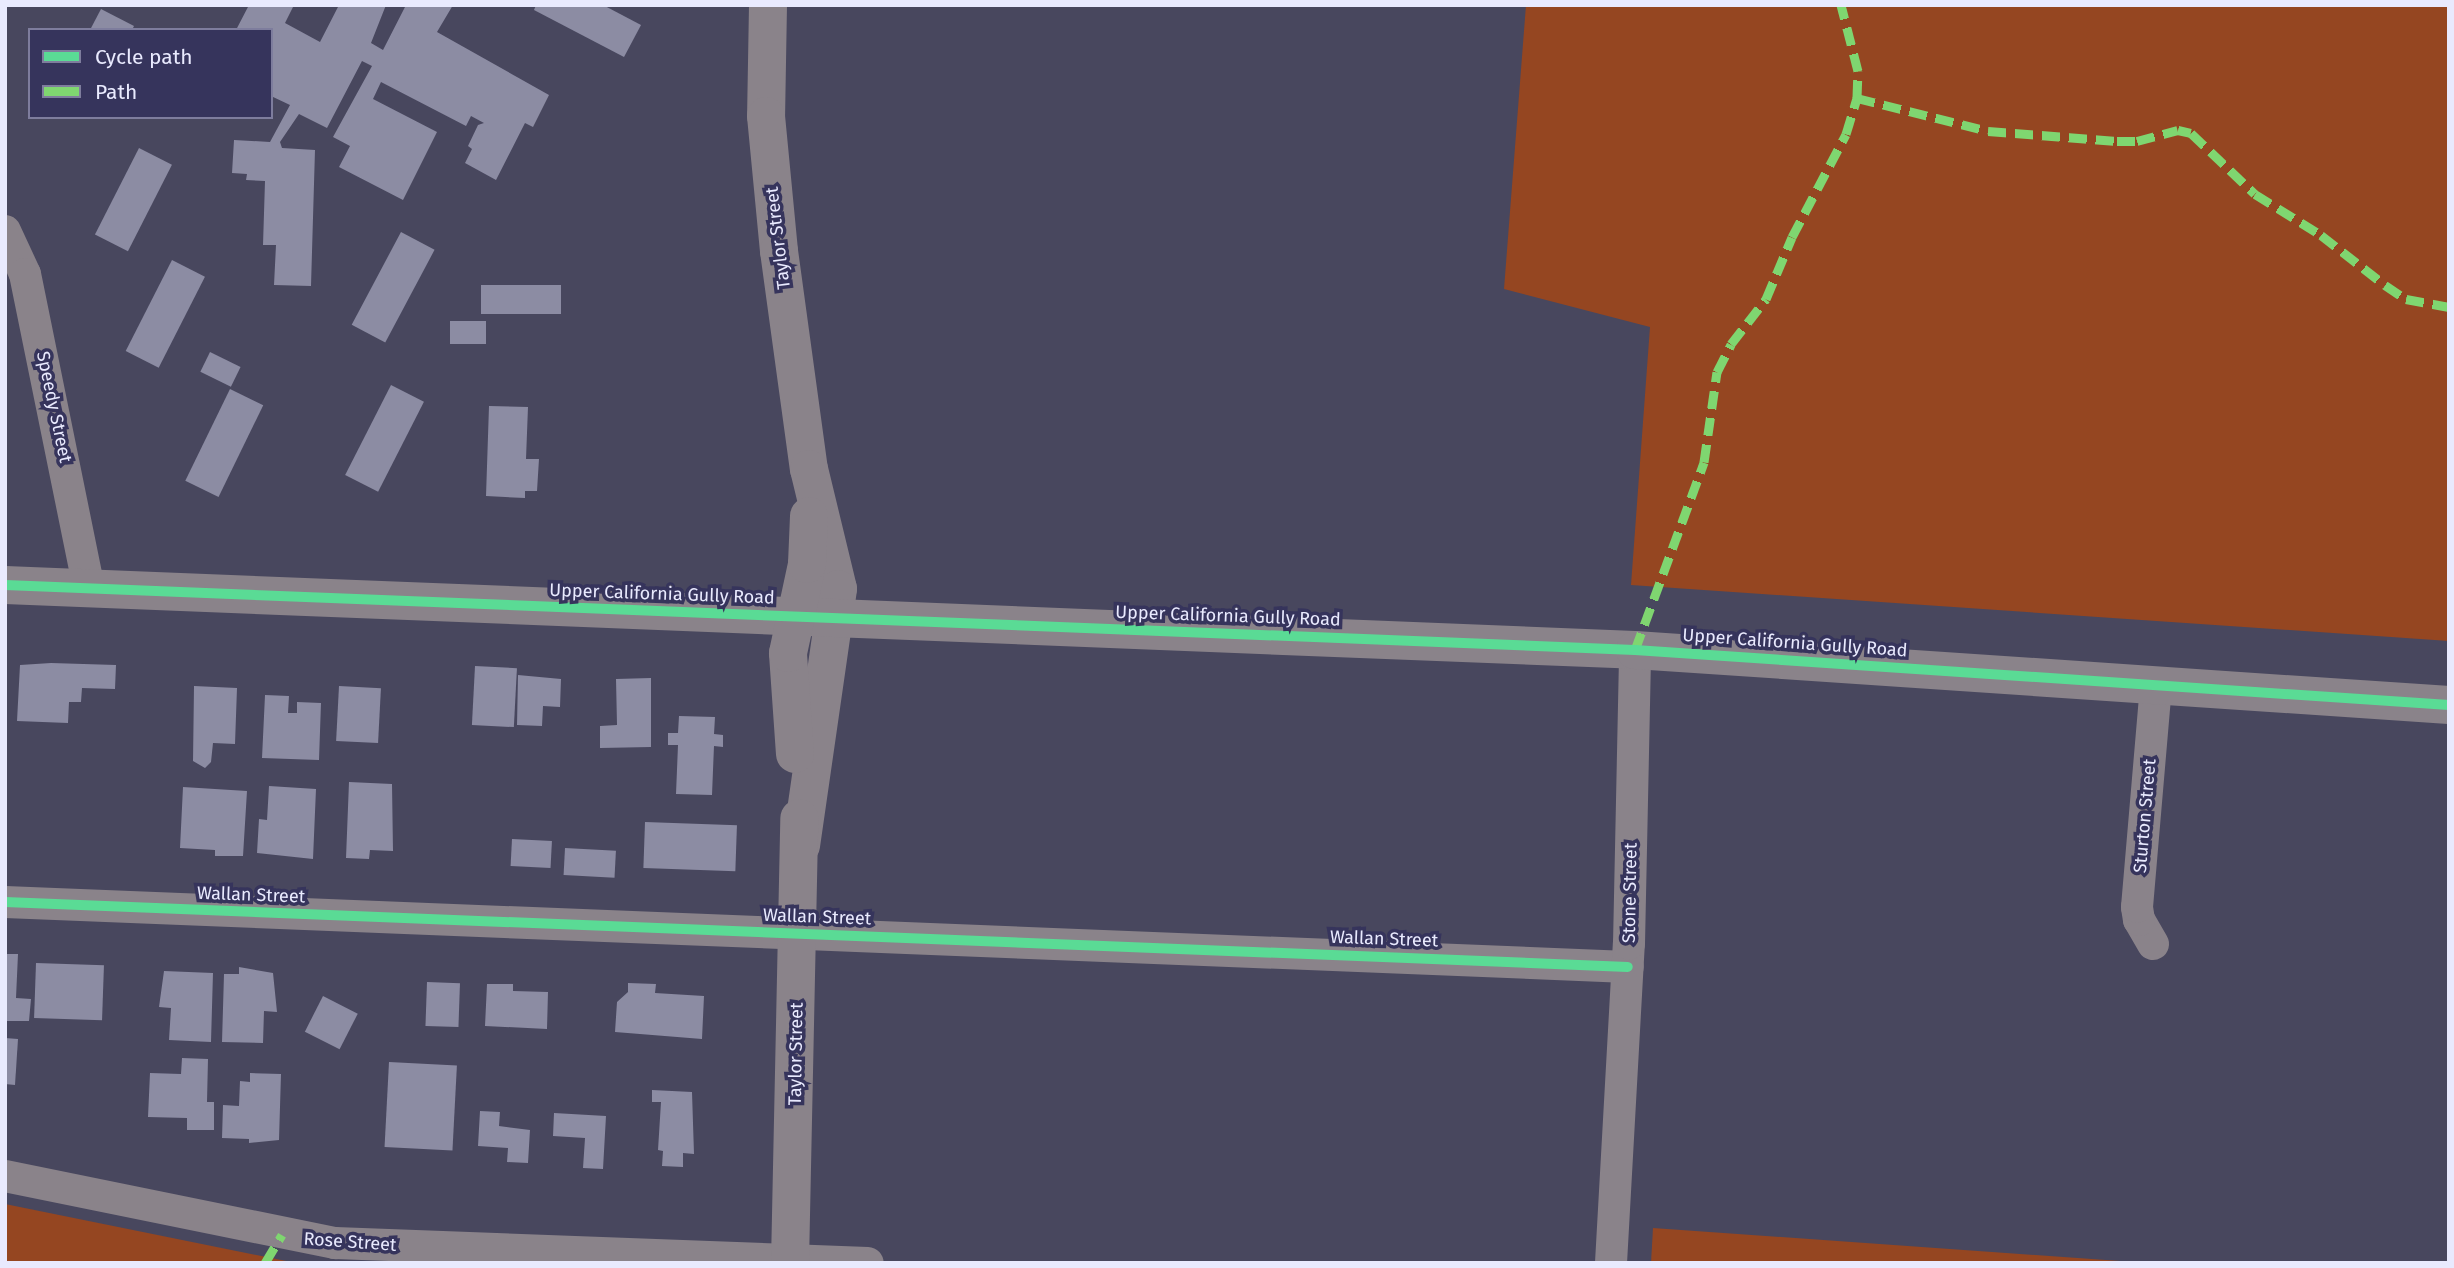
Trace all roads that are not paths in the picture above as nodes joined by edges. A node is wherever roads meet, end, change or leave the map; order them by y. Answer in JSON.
{"nodes":[{"id":1,"x":768,"y":5,"type":"edge"},
{"id":2,"x":5,"y":231,"type":"edge"},
{"id":3,"x":808,"y":469,"type":"junction"},
{"id":4,"x":5,"y":585,"type":"edge"},
{"id":5,"x":89,"y":588,"type":"junction"},
{"id":6,"x":795,"y":617,"type":"junction"},
{"id":7,"x":835,"y":619,"type":"junction"},
{"id":8,"x":1635,"y":650,"type":"junction"},
{"id":9,"x":2156,"y":685,"type":"junction"},
{"id":10,"x":2449,"y":705,"type":"edge"},
{"id":11,"x":801,"y":845,"type":"junction"},
{"id":12,"x":5,"y":902,"type":"edge"},
{"id":13,"x":799,"y":934,"type":"junction"},
{"id":14,"x":2153,"y":944,"type":"dead end"},
{"id":15,"x":1628,"y":967,"type":"junction"},
{"id":16,"x":5,"y":1176,"type":"edge"},
{"id":17,"x":791,"y":1261,"type":"edge"},
{"id":18,"x":868,"y":1263,"type":"edge"},
{"id":19,"x":1611,"y":1263,"type":"edge"}],
"edges":[{"from":1,"to":3,"type":"street","name":"Taylor Street"},
{"from":2,"to":5,"type":"street","name":"Speedy Street"},
{"from":3,"to":6,"type":"street","name":"Taylor Street"},
{"from":3,"to":7,"type":"street","name":"Taylor Street"},
{"from":4,"to":5,"type":"street","name":"Upper California Gully Road"},
{"from":5,"to":6,"type":"street","name":"Upper California Gully Road"},
{"from":6,"to":7,"type":"street","name":"Upper California Gully Road"},
{"from":6,"to":11,"type":"street","name":"Taylor Street"},
{"from":7,"to":8,"type":"street","name":"Upper California Gully Road"},
{"from":7,"to":11,"type":"street","name":"Taylor Street"},
{"from":8,"to":9,"type":"street","name":"Upper California Gully Road"},
{"from":8,"to":15,"type":"street","name":"Stone Street"},
{"from":9,"to":10,"type":"street","name":"Upper California Gully Road"},
{"from":9,"to":14,"type":"street","name":"Sturton Street"},
{"from":11,"to":13,"type":"street","name":"Taylor Street"},
{"from":12,"to":13,"type":"street","name":"Wallan Street"},
{"from":13,"to":15,"type":"street","name":"Wallan Street"},
{"from":13,"to":17,"type":"street","name":"Taylor Street"},
{"from":15,"to":19,"type":"street","name":"Stone Street"},
{"from":16,"to":17,"type":"street","name":"Rose Street"},
{"from":17,"to":18,"type":"street","name":"Rose Street"}]}
